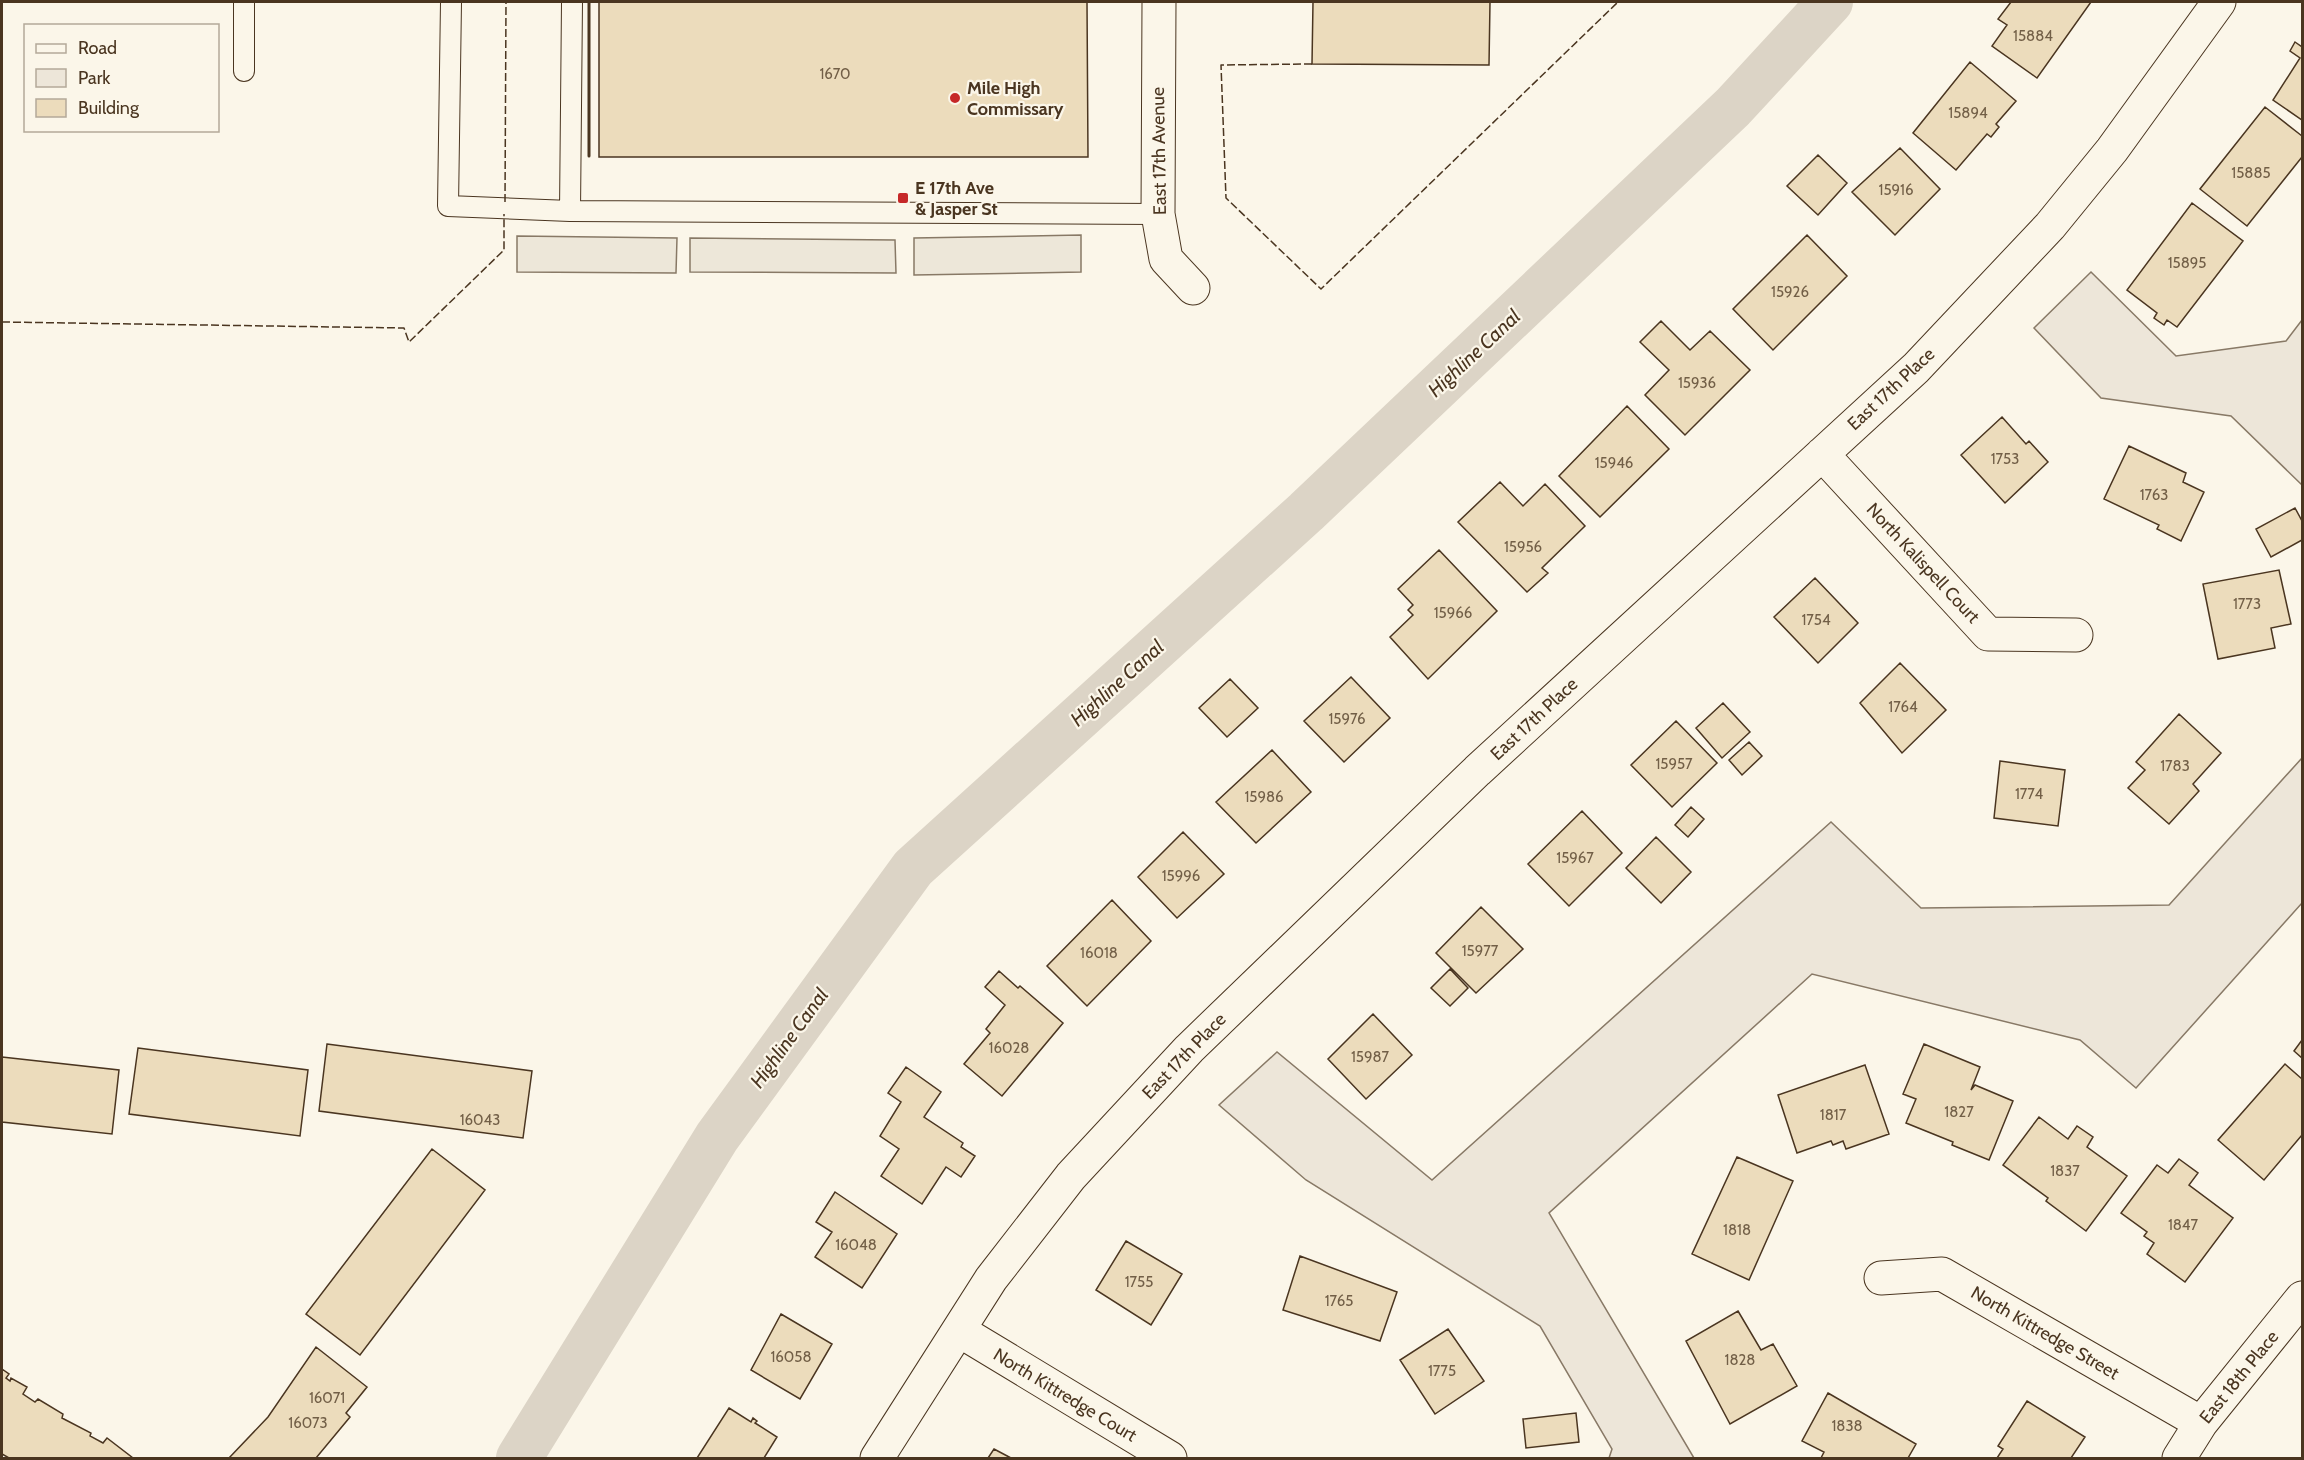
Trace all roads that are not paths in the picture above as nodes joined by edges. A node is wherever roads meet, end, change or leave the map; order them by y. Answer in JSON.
{"nodes":[{"id":1,"x":244,"y":2,"type":"edge"},
{"id":2,"x":451,"y":2,"type":"edge"},
{"id":3,"x":572,"y":2,"type":"edge"},
{"id":4,"x":1159,"y":2,"type":"edge"},
{"id":5,"x":2219,"y":2,"type":"edge"},
{"id":6,"x":244,"y":71,"type":"dead end"},
{"id":7,"x":570,"y":211,"type":"junction"},
{"id":8,"x":1158,"y":214,"type":"junction"},
{"id":9,"x":1193,"y":288,"type":"dead end"},
{"id":10,"x":1822,"y":454,"type":"junction"},
{"id":11,"x":2076,"y":635,"type":"dead end"},
{"id":12,"x":1881,"y":1278,"type":"dead end"},
{"id":13,"x":2302,"y":1298,"type":"edge"},
{"id":14,"x":960,"y":1331,"type":"junction"},
{"id":15,"x":2201,"y":1423,"type":"junction"},
{"id":16,"x":877,"y":1458,"type":"edge"},
{"id":17,"x":1170,"y":1458,"type":"edge"},
{"id":18,"x":2179,"y":1458,"type":"edge"}],
"edges":[{"from":1,"to":6,"type":"lane"},
{"from":2,"to":7,"type":"lane"},
{"from":3,"to":7,"type":"lane"},
{"from":4,"to":8,"type":"street","name":"East 17th Avenue"},
{"from":5,"to":10,"type":"street","name":"East 17th Place"},
{"from":7,"to":8,"type":"lane"},
{"from":8,"to":9,"type":"street","name":"East 17th Avenue"},
{"from":10,"to":11,"type":"street","name":"North Kalispell Court"},
{"from":10,"to":14,"type":"street","name":"East 17th Place"},
{"from":12,"to":15,"type":"street","name":"North Kittredge Street"},
{"from":13,"to":15,"type":"street","name":"East 18th Place"},
{"from":14,"to":16,"type":"street","name":"East 17th Place"},
{"from":14,"to":17,"type":"street","name":"North Kittredge Court"},
{"from":15,"to":18,"type":"street","name":"East 18th Place"}]}
